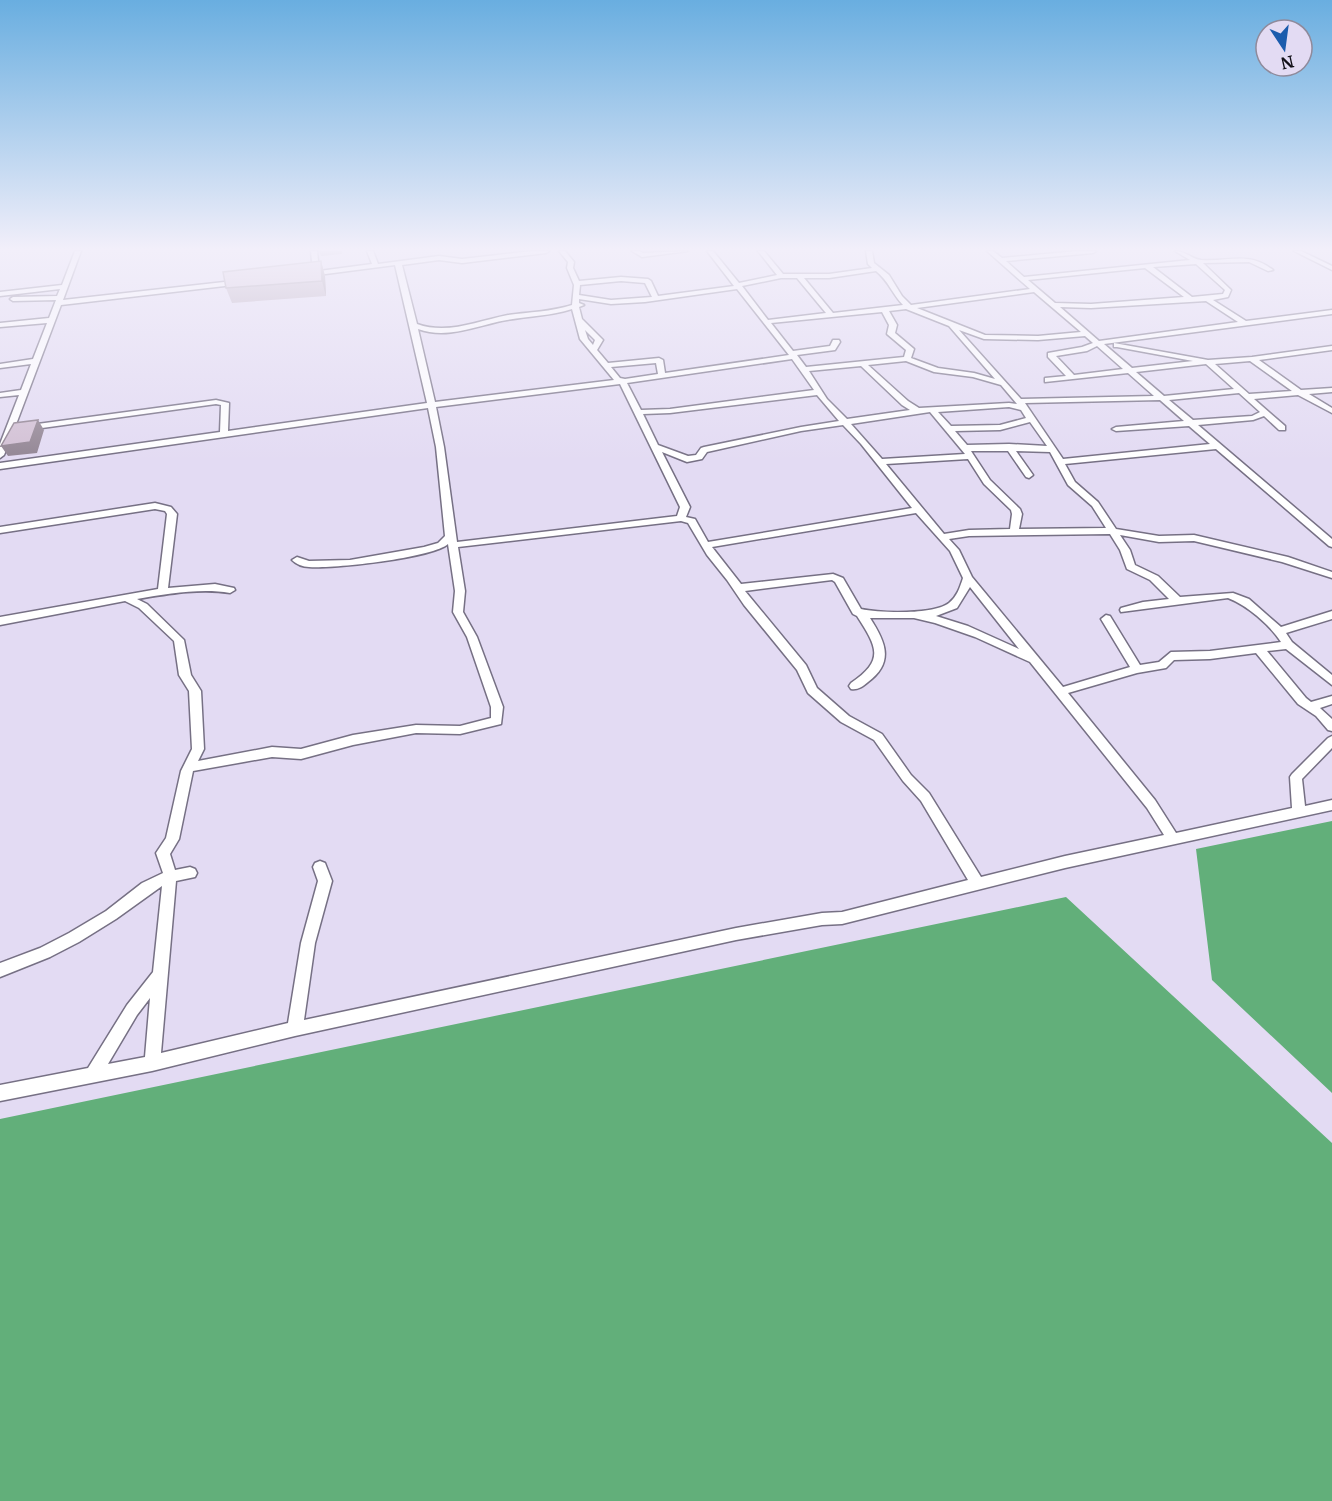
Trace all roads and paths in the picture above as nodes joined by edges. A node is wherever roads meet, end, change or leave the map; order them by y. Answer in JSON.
{"nodes":[{"id":1,"x":41,"y":321,"type":"edge"},
{"id":2,"x":52,"y":321,"type":"edge"},
{"id":3,"x":413,"y":321,"type":"edge"},
{"id":4,"x":490,"y":321,"type":"edge"},
{"id":5,"x":579,"y":321,"type":"edge"},
{"id":6,"x":776,"y":321,"type":"edge"},
{"id":7,"x":891,"y":321,"type":"edge"},
{"id":8,"x":940,"y":321,"type":"edge"},
{"id":9,"x":1072,"y":321,"type":"edge"},
{"id":10,"x":1240,"y":321,"type":"edge"},
{"id":11,"x":1259,"y":321,"type":"edge"},
{"id":12,"x":765,"y":322,"type":"joint"},
{"id":13,"x":1243,"y":323,"type":"junction"},
{"id":14,"x":0,"y":325,"type":"edge"},
{"id":15,"x":414,"y":326,"type":"junction"},
{"id":16,"x":952,"y":326,"type":"junction"},
{"id":17,"x":1087,"y":334,"type":"junction"},
{"id":18,"x":836,"y":342,"type":"dead end"},
{"id":19,"x":1101,"y":343,"type":"junction"},
{"id":20,"x":1332,"y":348,"type":"edge"},
{"id":21,"x":793,"y":355,"type":"junction"},
{"id":22,"x":907,"y":359,"type":"junction"},
{"id":23,"x":1252,"y":359,"type":"junction"},
{"id":24,"x":37,"y":361,"type":"junction"},
{"id":25,"x":1208,"y":362,"type":"junction"},
{"id":26,"x":606,"y":365,"type":"junction"},
{"id":27,"x":864,"y":365,"type":"junction"},
{"id":28,"x":0,"y":366,"type":"edge"},
{"id":29,"x":804,"y":369,"type":"junction"},
{"id":30,"x":1130,"y":371,"type":"junction"},
{"id":31,"x":662,"y":376,"type":"junction"},
{"id":32,"x":1073,"y":378,"type":"junction"},
{"id":33,"x":620,"y":380,"type":"junction"},
{"id":34,"x":1048,"y":380,"type":"dead end"},
{"id":35,"x":1003,"y":383,"type":"junction"},
{"id":36,"x":1332,"y":390,"type":"edge"},
{"id":37,"x":1297,"y":391,"type":"junction"},
{"id":38,"x":25,"y":392,"type":"junction"},
{"id":39,"x":819,"y":392,"type":"junction"},
{"id":40,"x":1243,"y":394,"type":"junction"},
{"id":41,"x":0,"y":395,"type":"edge"},
{"id":42,"x":1163,"y":398,"type":"junction"},
{"id":43,"x":1020,"y":404,"type":"junction"},
{"id":44,"x":432,"y":405,"type":"junction"},
{"id":45,"x":932,"y":409,"type":"junction"},
{"id":46,"x":918,"y":411,"type":"junction"},
{"id":47,"x":1332,"y":411,"type":"edge"},
{"id":48,"x":639,"y":412,"type":"junction"},
{"id":49,"x":1265,"y":413,"type":"junction"},
{"id":50,"x":1030,"y":419,"type":"junction"},
{"id":51,"x":846,"y":422,"type":"junction"},
{"id":52,"x":1190,"y":422,"type":"junction"},
{"id":53,"x":0,"y":426,"type":"edge"},
{"id":54,"x":11,"y":427,"type":"junction"},
{"id":55,"x":1282,"y":428,"type":"dead end"},
{"id":56,"x":948,"y":429,"type":"junction"},
{"id":57,"x":1116,"y":429,"type":"dead end"},
{"id":58,"x":224,"y":434,"type":"junction"},
{"id":59,"x":1217,"y":446,"type":"junction"},
{"id":60,"x":657,"y":447,"type":"junction"},
{"id":61,"x":1009,"y":447,"type":"junction"},
{"id":62,"x":964,"y":448,"type":"junction"},
{"id":63,"x":1053,"y":449,"type":"junction"},
{"id":64,"x":0,"y":455,"type":"edge"},
{"id":65,"x":971,"y":456,"type":"junction"},
{"id":66,"x":879,"y":462,"type":"junction"},
{"id":67,"x":1059,"y":462,"type":"junction"},
{"id":68,"x":0,"y":466,"type":"edge"},
{"id":69,"x":1029,"y":475,"type":"dead end"},
{"id":70,"x":918,"y":510,"type":"junction"},
{"id":71,"x":681,"y":518,"type":"junction"},
{"id":72,"x":0,"y":530,"type":"edge"},
{"id":73,"x":1111,"y":531,"type":"junction"},
{"id":74,"x":1014,"y":533,"type":"junction"},
{"id":75,"x":942,"y":537,"type":"junction"},
{"id":76,"x":452,"y":541,"type":"junction"},
{"id":77,"x":1332,"y":544,"type":"edge"},
{"id":78,"x":706,"y":545,"type":"junction"},
{"id":79,"x":297,"y":560,"type":"dead end"},
{"id":80,"x":1332,"y":575,"type":"edge"},
{"id":81,"x":968,"y":578,"type":"junction"},
{"id":82,"x":739,"y":588,"type":"junction"},
{"id":83,"x":230,"y":590,"type":"dead end"},
{"id":84,"x":164,"y":591,"type":"junction"},
{"id":85,"x":128,"y":598,"type":"junction"},
{"id":86,"x":1179,"y":602,"type":"junction"},
{"id":87,"x":1125,"y":610,"type":"dead end"},
{"id":88,"x":861,"y":613,"type":"junction"},
{"id":89,"x":1332,"y":615,"type":"edge"},
{"id":90,"x":920,"y":616,"type":"junction"},
{"id":91,"x":1106,"y":619,"type":"dead end"},
{"id":92,"x":0,"y":621,"type":"edge"},
{"id":93,"x":1279,"y":631,"type":"junction"},
{"id":94,"x":1288,"y":645,"type":"junction"},
{"id":95,"x":1260,"y":650,"type":"junction"},
{"id":96,"x":1035,"y":660,"type":"junction"},
{"id":97,"x":1137,"y":669,"type":"junction"},
{"id":98,"x":1332,"y":681,"type":"edge"},
{"id":99,"x":855,"y":686,"type":"dead end"},
{"id":100,"x":1059,"y":692,"type":"junction"},
{"id":101,"x":1332,"y":700,"type":"edge"},
{"id":102,"x":1311,"y":706,"type":"junction"},
{"id":103,"x":1332,"y":726,"type":"edge"},
{"id":104,"x":1332,"y":741,"type":"edge"},
{"id":105,"x":190,"y":767,"type":"junction"},
{"id":106,"x":1332,"y":805,"type":"edge"},
{"id":107,"x":1299,"y":812,"type":"junction"},
{"id":108,"x":1173,"y":839,"type":"junction"},
{"id":109,"x":320,"y":867,"type":"dead end"},
{"id":110,"x":190,"y":873,"type":"dead end"},
{"id":111,"x":170,"y":875,"type":"junction"},
{"id":112,"x":978,"y":885,"type":"junction"},
{"id":113,"x":0,"y":970,"type":"edge"},
{"id":114,"x":160,"y":975,"type":"junction"},
{"id":115,"x":295,"y":1029,"type":"junction"},
{"id":116,"x":152,"y":1063,"type":"junction"},
{"id":117,"x":93,"y":1074,"type":"junction"},
{"id":118,"x":0,"y":1094,"type":"edge"}],
"edges":[{"from":1,"to":14,"type":"street"},
{"from":2,"to":24,"type":"street"},
{"from":3,"to":15,"type":"street"},
{"from":4,"to":15,"type":"street"},
{"from":5,"to":26,"type":"street"},
{"from":6,"to":12,"type":"street"},
{"from":7,"to":22,"type":"street"},
{"from":8,"to":16,"type":"street"},
{"from":9,"to":17,"type":"street"},
{"from":10,"to":13,"type":"street"},
{"from":11,"to":13,"type":"street"},
{"from":12,"to":21,"type":"street"},
{"from":13,"to":19,"type":"street"},
{"from":15,"to":44,"type":"street"},
{"from":16,"to":17,"type":"street"},
{"from":16,"to":35,"type":"street"},
{"from":17,"to":19,"type":"street"},
{"from":18,"to":21,"type":"street"},
{"from":19,"to":25,"type":"street"},
{"from":19,"to":30,"type":"street"},
{"from":19,"to":32,"type":"street"},
{"from":20,"to":23,"type":"street"},
{"from":21,"to":29,"type":"street"},
{"from":21,"to":31,"type":"street"},
{"from":22,"to":27,"type":"street"},
{"from":22,"to":35,"type":"street"},
{"from":23,"to":25,"type":"street"},
{"from":23,"to":37,"type":"street"},
{"from":24,"to":28,"type":"street"},
{"from":24,"to":38,"type":"street"},
{"from":25,"to":30,"type":"street"},
{"from":25,"to":40,"type":"street"},
{"from":26,"to":31,"type":"street"},
{"from":26,"to":33,"type":"street"},
{"from":27,"to":29,"type":"street"},
{"from":27,"to":46,"type":"street"},
{"from":29,"to":39,"type":"street"},
{"from":30,"to":32,"type":"street"},
{"from":30,"to":42,"type":"street"},
{"from":31,"to":33,"type":"street"},
{"from":32,"to":34,"type":"street"},
{"from":33,"to":44,"type":"street"},
{"from":33,"to":48,"type":"street"},
{"from":35,"to":43,"type":"street"},
{"from":36,"to":37,"type":"street"},
{"from":37,"to":40,"type":"street"},
{"from":37,"to":47,"type":"street"},
{"from":38,"to":41,"type":"street"},
{"from":38,"to":54,"type":"street"},
{"from":39,"to":48,"type":"street"},
{"from":39,"to":51,"type":"street"},
{"from":40,"to":42,"type":"street"},
{"from":40,"to":49,"type":"street"},
{"from":42,"to":43,"type":"street"},
{"from":42,"to":52,"type":"street"},
{"from":43,"to":45,"type":"street"},
{"from":43,"to":50,"type":"street"},
{"from":44,"to":58,"type":"street"},
{"from":44,"to":76,"type":"street"},
{"from":45,"to":46,"type":"street"},
{"from":45,"to":56,"type":"street"},
{"from":46,"to":51,"type":"street"},
{"from":48,"to":60,"type":"street"},
{"from":49,"to":52,"type":"street"},
{"from":49,"to":55,"type":"street"},
{"from":50,"to":56,"type":"street"},
{"from":50,"to":63,"type":"street"},
{"from":51,"to":60,"type":"street"},
{"from":51,"to":66,"type":"street"},
{"from":52,"to":57,"type":"street"},
{"from":52,"to":59,"type":"street"},
{"from":53,"to":54,"type":"street"},
{"from":54,"to":58,"type":"street"},
{"from":54,"to":64,"type":"street"},
{"from":56,"to":62,"type":"street"},
{"from":58,"to":68,"type":"street"},
{"from":59,"to":67,"type":"street"},
{"from":59,"to":77,"type":"street"},
{"from":60,"to":71,"type":"street"},
{"from":61,"to":62,"type":"street"},
{"from":61,"to":63,"type":"street"},
{"from":61,"to":69,"type":"street"},
{"from":62,"to":65,"type":"street"},
{"from":63,"to":67,"type":"street"},
{"from":65,"to":66,"type":"street"},
{"from":65,"to":74,"type":"street"},
{"from":66,"to":70,"type":"street"},
{"from":67,"to":73,"type":"street"},
{"from":70,"to":75,"type":"street"},
{"from":70,"to":78,"type":"street"},
{"from":71,"to":76,"type":"street"},
{"from":71,"to":78,"type":"street"},
{"from":72,"to":84,"type":"street"},
{"from":73,"to":74,"type":"street"},
{"from":73,"to":80,"type":"street"},
{"from":73,"to":86,"type":"street"},
{"from":74,"to":75,"type":"street"},
{"from":75,"to":81,"type":"street"},
{"from":76,"to":79,"type":"street"},
{"from":76,"to":105,"type":"street"},
{"from":78,"to":82,"type":"street"},
{"from":81,"to":90,"type":"street"},
{"from":81,"to":96,"type":"street"},
{"from":82,"to":88,"type":"street"},
{"from":82,"to":112,"type":"street"},
{"from":83,"to":84,"type":"street"},
{"from":84,"to":85,"type":"street"},
{"from":85,"to":92,"type":"street"},
{"from":85,"to":105,"type":"street"},
{"from":86,"to":87,"type":"street"},
{"from":86,"to":93,"type":"street"},
{"from":88,"to":90,"type":"street"},
{"from":88,"to":99,"type":"street"},
{"from":89,"to":93,"type":"street"},
{"from":90,"to":96,"type":"street"},
{"from":91,"to":97,"type":"street"},
{"from":93,"to":94,"type":"street"},
{"from":94,"to":95,"type":"street"},
{"from":94,"to":98,"type":"street"},
{"from":95,"to":97,"type":"street"},
{"from":95,"to":102,"type":"street"},
{"from":96,"to":100,"type":"street"},
{"from":97,"to":100,"type":"street"},
{"from":100,"to":108,"type":"street"},
{"from":101,"to":102,"type":"street"},
{"from":102,"to":103,"type":"street"},
{"from":104,"to":107,"type":"street"},
{"from":105,"to":111,"type":"street"},
{"from":106,"to":107,"type":"street"},
{"from":107,"to":108,"type":"street"},
{"from":108,"to":112,"type":"street"},
{"from":109,"to":115,"type":"street"},
{"from":110,"to":111,"type":"street"},
{"from":111,"to":113,"type":"street"},
{"from":111,"to":114,"type":"street"},
{"from":112,"to":115,"type":"street"},
{"from":114,"to":116,"type":"street"},
{"from":114,"to":117,"type":"street"},
{"from":115,"to":116,"type":"street"},
{"from":116,"to":117,"type":"street"},
{"from":117,"to":118,"type":"street"}]}
